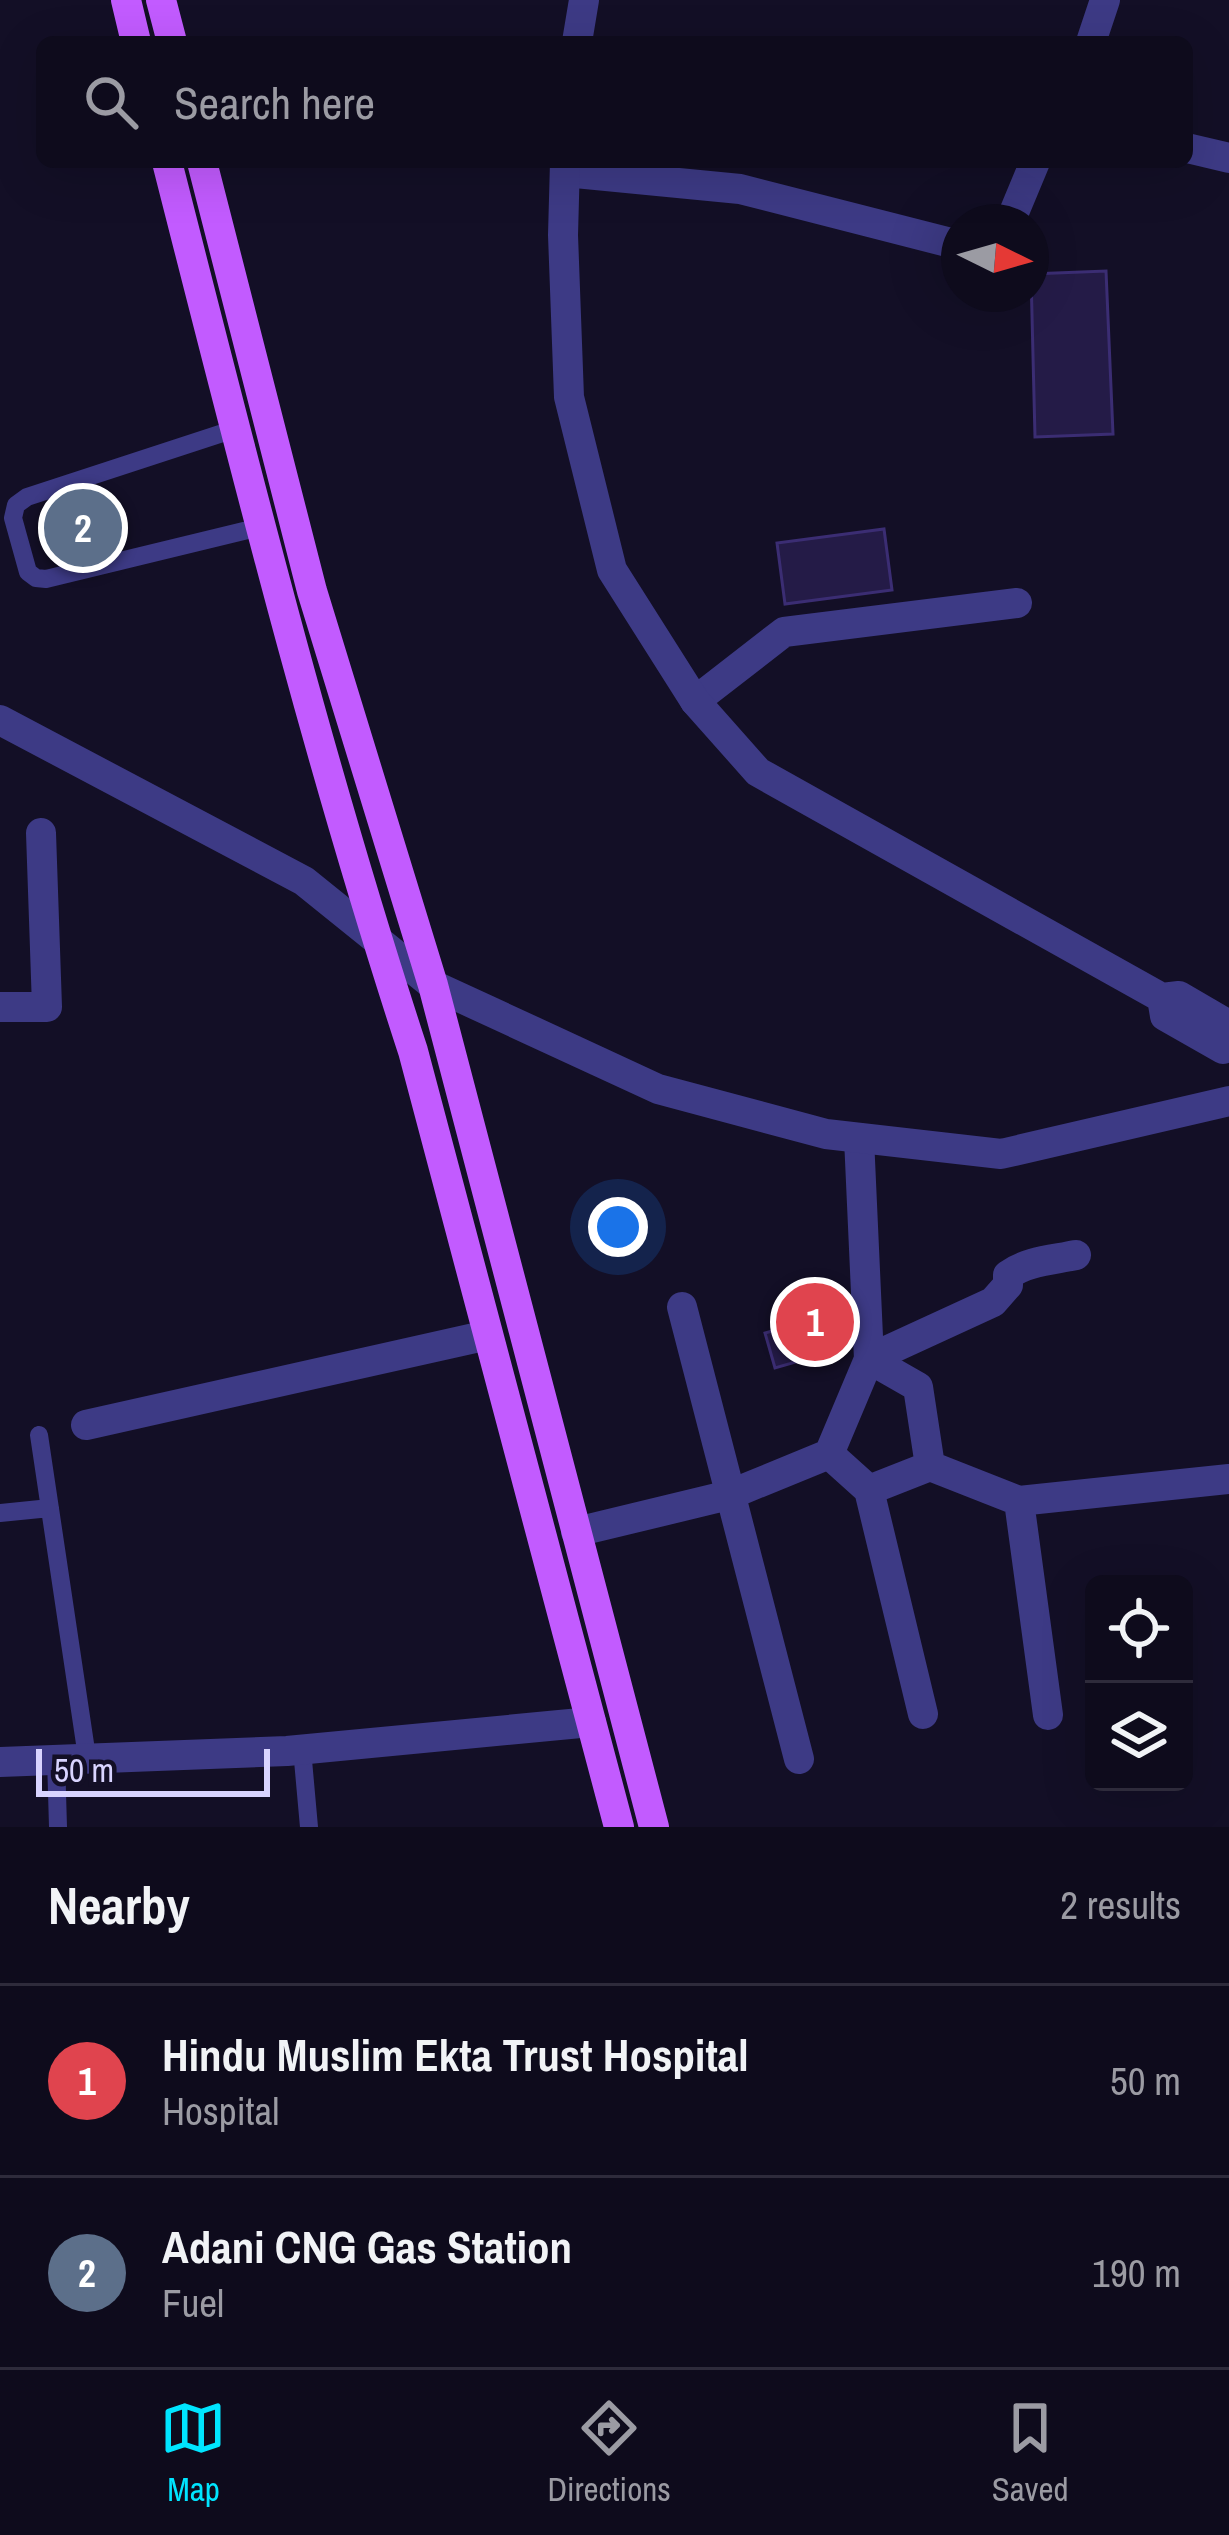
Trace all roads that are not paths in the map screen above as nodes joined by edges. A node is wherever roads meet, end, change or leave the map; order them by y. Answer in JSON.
{"nodes":[{"id":1,"x":126,"y":0,"type":"edge"},
{"id":2,"x":161,"y":0,"type":"edge"},
{"id":3,"x":584,"y":0,"type":"edge"},
{"id":4,"x":1106,"y":0,"type":"edge"},
{"id":5,"x":135,"y":36,"type":"edge"},
{"id":6,"x":170,"y":36,"type":"edge"},
{"id":7,"x":578,"y":36,"type":"edge"},
{"id":8,"x":1093,"y":36,"type":"edge"},
{"id":9,"x":1193,"y":149,"type":"edge"},
{"id":10,"x":1229,"y":158,"type":"edge"},
{"id":11,"x":169,"y":168,"type":"edge"},
{"id":12,"x":204,"y":168,"type":"edge"},
{"id":13,"x":565,"y":168,"type":"edge"},
{"id":14,"x":573,"y":168,"type":"edge"},
{"id":15,"x":1032,"y":168,"type":"edge"},
{"id":16,"x":1018,"y":204,"type":"edge"},
{"id":17,"x":941,"y":240,"type":"edge"},
{"id":18,"x":235,"y":429,"type":"junction"},
{"id":19,"x":260,"y":527,"type":"junction"},
{"id":20,"x":1016,"y":603,"type":"dead end"},
{"id":21,"x":695,"y":701,"type":"junction"},
{"id":22,"x":0,"y":720,"type":"edge"},
{"id":23,"x":41,"y":833,"type":"dead end"},
{"id":24,"x":378,"y":943,"type":"junction"},
{"id":25,"x":433,"y":986,"type":"junction"},
{"id":26,"x":1162,"y":998,"type":"junction"},
{"id":27,"x":0,"y":1007,"type":"edge"},
{"id":28,"x":1229,"y":1025,"type":"edge"},
{"id":29,"x":1229,"y":1047,"type":"edge"},
{"id":30,"x":1229,"y":1101,"type":"edge"},
{"id":31,"x":859,"y":1138,"type":"junction"},
{"id":32,"x":1076,"y":1256,"type":"dead end"},
{"id":33,"x":682,"y":1306,"type":"dead end"},
{"id":34,"x":488,"y":1335,"type":"junction"},
{"id":35,"x":869,"y":1359,"type":"junction"},
{"id":36,"x":86,"y":1425,"type":"dead end"},
{"id":37,"x":39,"y":1435,"type":"dead end"},
{"id":38,"x":829,"y":1454,"type":"junction"},
{"id":39,"x":930,"y":1466,"type":"junction"},
{"id":40,"x":1229,"y":1479,"type":"edge"},
{"id":41,"x":869,"y":1490,"type":"junction"},
{"id":42,"x":730,"y":1495,"type":"junction"},
{"id":43,"x":1018,"y":1501,"type":"junction"},
{"id":44,"x":50,"y":1508,"type":"junction"},
{"id":45,"x":0,"y":1513,"type":"edge"},
{"id":46,"x":576,"y":1532,"type":"junction"},
{"id":47,"x":923,"y":1714,"type":"dead end"},
{"id":48,"x":1048,"y":1715,"type":"dead end"},
{"id":49,"x":591,"y":1722,"type":"junction"},
{"id":50,"x":302,"y":1749,"type":"junction"},
{"id":51,"x":72,"y":1757,"type":"junction"},
{"id":52,"x":800,"y":1759,"type":"dead end"},
{"id":53,"x":0,"y":1762,"type":"edge"},
{"id":54,"x":58,"y":1827,"type":"edge"},
{"id":55,"x":309,"y":1827,"type":"edge"},
{"id":56,"x":619,"y":1827,"type":"edge"},
{"id":57,"x":654,"y":1827,"type":"edge"}],
"edges":[{"from":1,"to":5,"type":"main road"},
{"from":2,"to":6,"type":"main road"},
{"from":3,"to":7,"type":"street"},
{"from":4,"to":8,"type":"street"},
{"from":9,"to":10,"type":"street"},
{"from":11,"to":18,"type":"main road"},
{"from":12,"to":25,"type":"main road"},
{"from":13,"to":21,"type":"street"},
{"from":14,"to":17,"type":"street"},
{"from":15,"to":16,"type":"street"},
{"from":18,"to":19,"type":"main road"},
{"from":18,"to":19,"type":"lane"},
{"from":19,"to":24,"type":"main road"},
{"from":20,"to":21,"type":"street"},
{"from":21,"to":26,"type":"street"},
{"from":22,"to":24,"type":"street"},
{"from":23,"to":27,"type":"street"},
{"from":24,"to":25,"type":"street"},
{"from":24,"to":34,"type":"main road"},
{"from":25,"to":31,"type":"street"},
{"from":25,"to":46,"type":"main road"},
{"from":26,"to":28,"type":"street"},
{"from":26,"to":29,"type":"street"},
{"from":30,"to":31,"type":"street"},
{"from":31,"to":35,"type":"street"},
{"from":32,"to":35,"type":"street"},
{"from":33,"to":42,"type":"street"},
{"from":34,"to":36,"type":"street"},
{"from":34,"to":49,"type":"main road"},
{"from":35,"to":38,"type":"street"},
{"from":35,"to":39,"type":"street"},
{"from":37,"to":44,"type":"lane"},
{"from":38,"to":41,"type":"street"},
{"from":38,"to":42,"type":"street"},
{"from":39,"to":41,"type":"street"},
{"from":39,"to":43,"type":"street"},
{"from":40,"to":43,"type":"street"},
{"from":41,"to":47,"type":"street"},
{"from":42,"to":46,"type":"street"},
{"from":42,"to":52,"type":"street"},
{"from":43,"to":48,"type":"street"},
{"from":44,"to":45,"type":"lane"},
{"from":44,"to":51,"type":"lane"},
{"from":46,"to":57,"type":"main road"},
{"from":49,"to":50,"type":"street"},
{"from":49,"to":56,"type":"main road"},
{"from":50,"to":51,"type":"street"},
{"from":50,"to":55,"type":"lane"},
{"from":51,"to":53,"type":"street"},
{"from":51,"to":54,"type":"lane"}]}
